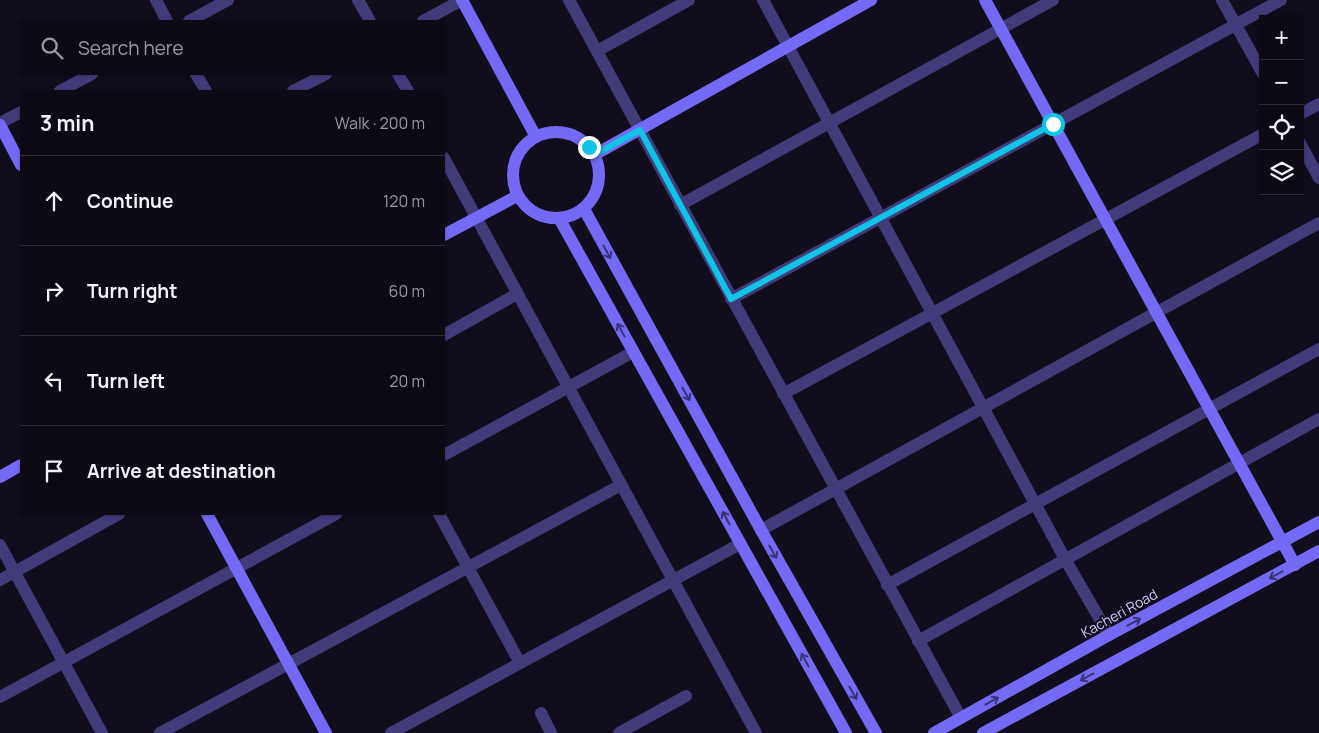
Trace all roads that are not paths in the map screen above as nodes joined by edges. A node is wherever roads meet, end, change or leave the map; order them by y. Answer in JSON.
{"nodes":[{"id":1,"x":156,"y":0,"type":"edge"},
{"id":2,"x":228,"y":0,"type":"edge"},
{"id":3,"x":358,"y":0,"type":"edge"},
{"id":4,"x":462,"y":0,"type":"edge"},
{"id":5,"x":569,"y":0,"type":"edge"},
{"id":6,"x":689,"y":0,"type":"edge"},
{"id":7,"x":763,"y":0,"type":"edge"},
{"id":8,"x":871,"y":0,"type":"edge"},
{"id":9,"x":985,"y":0,"type":"edge"},
{"id":10,"x":1054,"y":0,"type":"edge"},
{"id":11,"x":1222,"y":0,"type":"edge"},
{"id":12,"x":1281,"y":0,"type":"edge"},
{"id":13,"x":166,"y":20,"type":"edge"},
{"id":14,"x":191,"y":20,"type":"edge"},
{"id":15,"x":369,"y":20,"type":"edge"},
{"id":16,"x":425,"y":20,"type":"edge"},
{"id":17,"x":1236,"y":25,"type":"junction"},
{"id":18,"x":1001,"y":29,"type":"junction"},
{"id":19,"x":787,"y":45,"type":"junction"},
{"id":20,"x":597,"y":51,"type":"junction"},
{"id":21,"x":1259,"y":67,"type":"edge"},
{"id":22,"x":90,"y":75,"type":"edge"},
{"id":23,"x":197,"y":75,"type":"edge"},
{"id":24,"x":324,"y":75,"type":"edge"},
{"id":25,"x":399,"y":75,"type":"edge"},
{"id":26,"x":62,"y":90,"type":"edge"},
{"id":27,"x":205,"y":90,"type":"edge"},
{"id":28,"x":296,"y":90,"type":"edge"},
{"id":29,"x":407,"y":90,"type":"edge"},
{"id":30,"x":1319,"y":104,"type":"edge"},
{"id":31,"x":1304,"y":112,"type":"edge"},
{"id":32,"x":20,"y":113,"type":"edge"},
{"id":33,"x":829,"y":123,"type":"junction"},
{"id":34,"x":0,"y":124,"type":"edge"},
{"id":35,"x":1053,"y":124,"type":"junction"},
{"id":36,"x":640,"y":130,"type":"junction"},
{"id":37,"x":1259,"y":136,"type":"edge"},
{"id":38,"x":536,"y":137,"type":"junction"},
{"id":39,"x":1304,"y":150,"type":"edge"},
{"id":40,"x":594,"y":155,"type":"junction"},
{"id":41,"x":445,"y":160,"type":"edge"},
{"id":42,"x":20,"y":163,"type":"edge"},
{"id":43,"x":1319,"y":178,"type":"edge"},
{"id":44,"x":517,"y":196,"type":"junction"},
{"id":45,"x":680,"y":205,"type":"junction"},
{"id":46,"x":584,"y":209,"type":"junction"},
{"id":47,"x":476,"y":218,"type":"junction"},
{"id":48,"x":559,"y":218,"type":"junction"},
{"id":49,"x":881,"y":218,"type":"junction"},
{"id":50,"x":1106,"y":219,"type":"junction"},
{"id":51,"x":1319,"y":223,"type":"edge"},
{"id":52,"x":445,"y":234,"type":"edge"},
{"id":53,"x":517,"y":294,"type":"junction"},
{"id":54,"x":731,"y":299,"type":"junction"},
{"id":55,"x":1157,"y":312,"type":"junction"},
{"id":56,"x":932,"y":313,"type":"junction"},
{"id":57,"x":445,"y":334,"type":"edge"},
{"id":58,"x":1319,"y":349,"type":"edge"},
{"id":59,"x":633,"y":352,"type":"junction"},
{"id":60,"x":568,"y":387,"type":"junction"},
{"id":61,"x":783,"y":394,"type":"junction"},
{"id":62,"x":984,"y":408,"type":"junction"},
{"id":63,"x":1210,"y":408,"type":"junction"},
{"id":64,"x":1319,"y":419,"type":"edge"},
{"id":65,"x":445,"y":454,"type":"edge"},
{"id":66,"x":1240,"y":463,"type":"junction"},
{"id":67,"x":20,"y":466,"type":"edge"},
{"id":68,"x":0,"y":477,"type":"edge"},
{"id":69,"x":621,"y":485,"type":"junction"},
{"id":70,"x":835,"y":489,"type":"junction"},
{"id":71,"x":1035,"y":504,"type":"junction"},
{"id":72,"x":117,"y":515,"type":"edge"},
{"id":73,"x":208,"y":515,"type":"edge"},
{"id":74,"x":334,"y":515,"type":"edge"},
{"id":75,"x":440,"y":515,"type":"edge"},
{"id":76,"x":1319,"y":522,"type":"edge"},
{"id":77,"x":761,"y":530,"type":"junction"},
{"id":78,"x":1282,"y":542,"type":"junction"},
{"id":79,"x":740,"y":544,"type":"junction"},
{"id":80,"x":0,"y":545,"type":"edge"},
{"id":81,"x":1319,"y":551,"type":"edge"},
{"id":82,"x":1065,"y":559,"type":"junction"},
{"id":83,"x":1295,"y":564,"type":"junction"},
{"id":84,"x":238,"y":567,"type":"junction"},
{"id":85,"x":468,"y":567,"type":"junction"},
{"id":86,"x":14,"y":572,"type":"junction"},
{"id":87,"x":0,"y":580,"type":"edge"},
{"id":88,"x":673,"y":581,"type":"junction"},
{"id":89,"x":887,"y":585,"type":"junction"},
{"id":90,"x":1109,"y":635,"type":"junction"},
{"id":91,"x":918,"y":641,"type":"junction"},
{"id":92,"x":64,"y":662,"type":"junction"},
{"id":93,"x":289,"y":663,"type":"junction"},
{"id":94,"x":520,"y":663,"type":"junction"},
{"id":95,"x":686,"y":696,"type":"dead end"},
{"id":96,"x":0,"y":697,"type":"edge"},
{"id":97,"x":541,"y":714,"type":"dead end"},
{"id":98,"x":961,"y":718,"type":"junction"},
{"id":99,"x":102,"y":733,"type":"edge"},
{"id":100,"x":160,"y":733,"type":"edge"},
{"id":101,"x":326,"y":733,"type":"edge"},
{"id":102,"x":391,"y":733,"type":"edge"},
{"id":103,"x":551,"y":733,"type":"edge"},
{"id":104,"x":620,"y":733,"type":"edge"},
{"id":105,"x":756,"y":733,"type":"edge"},
{"id":106,"x":846,"y":733,"type":"edge"},
{"id":107,"x":876,"y":733,"type":"edge"},
{"id":108,"x":934,"y":733,"type":"edge"},
{"id":109,"x":983,"y":733,"type":"edge"}],
"edges":[{"from":1,"to":13,"type":"street"},
{"from":2,"to":14,"type":"street"},
{"from":3,"to":15,"type":"street"},
{"from":4,"to":16,"type":"street"},
{"from":4,"to":38,"type":"street"},
{"from":5,"to":20,"type":"street"},
{"from":6,"to":20,"type":"street"},
{"from":7,"to":19,"type":"street"},
{"from":8,"to":19,"type":"street"},
{"from":9,"to":18,"type":"street"},
{"from":10,"to":18,"type":"street"},
{"from":11,"to":17,"type":"street"},
{"from":12,"to":17,"type":"street"},
{"from":17,"to":21,"type":"street"},
{"from":17,"to":35,"type":"street"},
{"from":18,"to":33,"type":"street"},
{"from":18,"to":35,"type":"street"},
{"from":19,"to":33,"type":"street"},
{"from":19,"to":36,"type":"street"},
{"from":20,"to":36,"type":"street"},
{"from":22,"to":26,"type":"street"},
{"from":23,"to":27,"type":"street"},
{"from":24,"to":28,"type":"street"},
{"from":25,"to":29,"type":"street"},
{"from":30,"to":31,"type":"street"},
{"from":32,"to":34,"type":"street"},
{"from":33,"to":45,"type":"street"},
{"from":33,"to":49,"type":"street"},
{"from":34,"to":42,"type":"street"},
{"from":35,"to":49,"type":"street"},
{"from":35,"to":50,"type":"street"},
{"from":36,"to":40,"type":"street"},
{"from":36,"to":45,"type":"street"},
{"from":37,"to":50,"type":"street"},
{"from":38,"to":40,"type":"street"},
{"from":38,"to":44,"type":"street"},
{"from":39,"to":43,"type":"street"},
{"from":40,"to":46,"type":"street"},
{"from":41,"to":47,"type":"street"},
{"from":44,"to":47,"type":"street"},
{"from":44,"to":48,"type":"street"},
{"from":45,"to":54,"type":"street"},
{"from":46,"to":48,"type":"street"},
{"from":46,"to":77,"type":"street","one_way":true},
{"from":47,"to":52,"type":"street"},
{"from":47,"to":53,"type":"street"},
{"from":59,"to":48,"type":"street","one_way":true},
{"from":49,"to":54,"type":"street"},
{"from":49,"to":56,"type":"street"},
{"from":50,"to":55,"type":"street"},
{"from":50,"to":56,"type":"street"},
{"from":51,"to":55,"type":"street"},
{"from":53,"to":57,"type":"street"},
{"from":53,"to":60,"type":"street"},
{"from":54,"to":61,"type":"street"},
{"from":55,"to":62,"type":"street"},
{"from":55,"to":63,"type":"street"},
{"from":56,"to":61,"type":"street"},
{"from":56,"to":62,"type":"street"},
{"from":58,"to":63,"type":"street"},
{"from":59,"to":60,"type":"street"},
{"from":79,"to":59,"type":"street","one_way":true},
{"from":60,"to":65,"type":"street"},
{"from":60,"to":69,"type":"street"},
{"from":61,"to":70,"type":"street"},
{"from":62,"to":70,"type":"street"},
{"from":62,"to":71,"type":"street"},
{"from":63,"to":66,"type":"street"},
{"from":63,"to":71,"type":"street"},
{"from":64,"to":66,"type":"street"},
{"from":66,"to":78,"type":"street"},
{"from":66,"to":82,"type":"street"},
{"from":67,"to":68,"type":"street"},
{"from":69,"to":85,"type":"street"},
{"from":69,"to":88,"type":"street"},
{"from":70,"to":77,"type":"street"},
{"from":70,"to":89,"type":"street"},
{"from":71,"to":82,"type":"street"},
{"from":71,"to":89,"type":"street"},
{"from":72,"to":86,"type":"street"},
{"from":73,"to":84,"type":"street"},
{"from":74,"to":84,"type":"street"},
{"from":75,"to":85,"type":"street"},
{"from":76,"to":78,"type":"street","name":"Kacheri Road"},
{"from":77,"to":107,"type":"street","one_way":true},
{"from":78,"to":83,"type":"street"},
{"from":90,"to":78,"type":"street","name":"Kacheri Road","one_way":true},
{"from":79,"to":88,"type":"street"},
{"from":106,"to":79,"type":"street","one_way":true},
{"from":80,"to":86,"type":"street"},
{"from":81,"to":83,"type":"street"},
{"from":82,"to":90,"type":"street"},
{"from":82,"to":91,"type":"street"},
{"from":83,"to":109,"type":"street","one_way":true},
{"from":84,"to":92,"type":"street"},
{"from":84,"to":93,"type":"street"},
{"from":85,"to":93,"type":"street"},
{"from":85,"to":94,"type":"street"},
{"from":86,"to":87,"type":"street"},
{"from":86,"to":92,"type":"street"},
{"from":88,"to":94,"type":"street"},
{"from":88,"to":105,"type":"street"},
{"from":89,"to":91,"type":"street"},
{"from":98,"to":90,"type":"street","name":"Kacheri Road","one_way":true},
{"from":91,"to":98,"type":"street"},
{"from":92,"to":96,"type":"street"},
{"from":92,"to":99,"type":"street"},
{"from":93,"to":100,"type":"street"},
{"from":93,"to":101,"type":"street"},
{"from":94,"to":102,"type":"street"},
{"from":95,"to":104,"type":"street"},
{"from":97,"to":103,"type":"street"},
{"from":98,"to":108,"type":"street","name":"Kacheri Road"}]}
